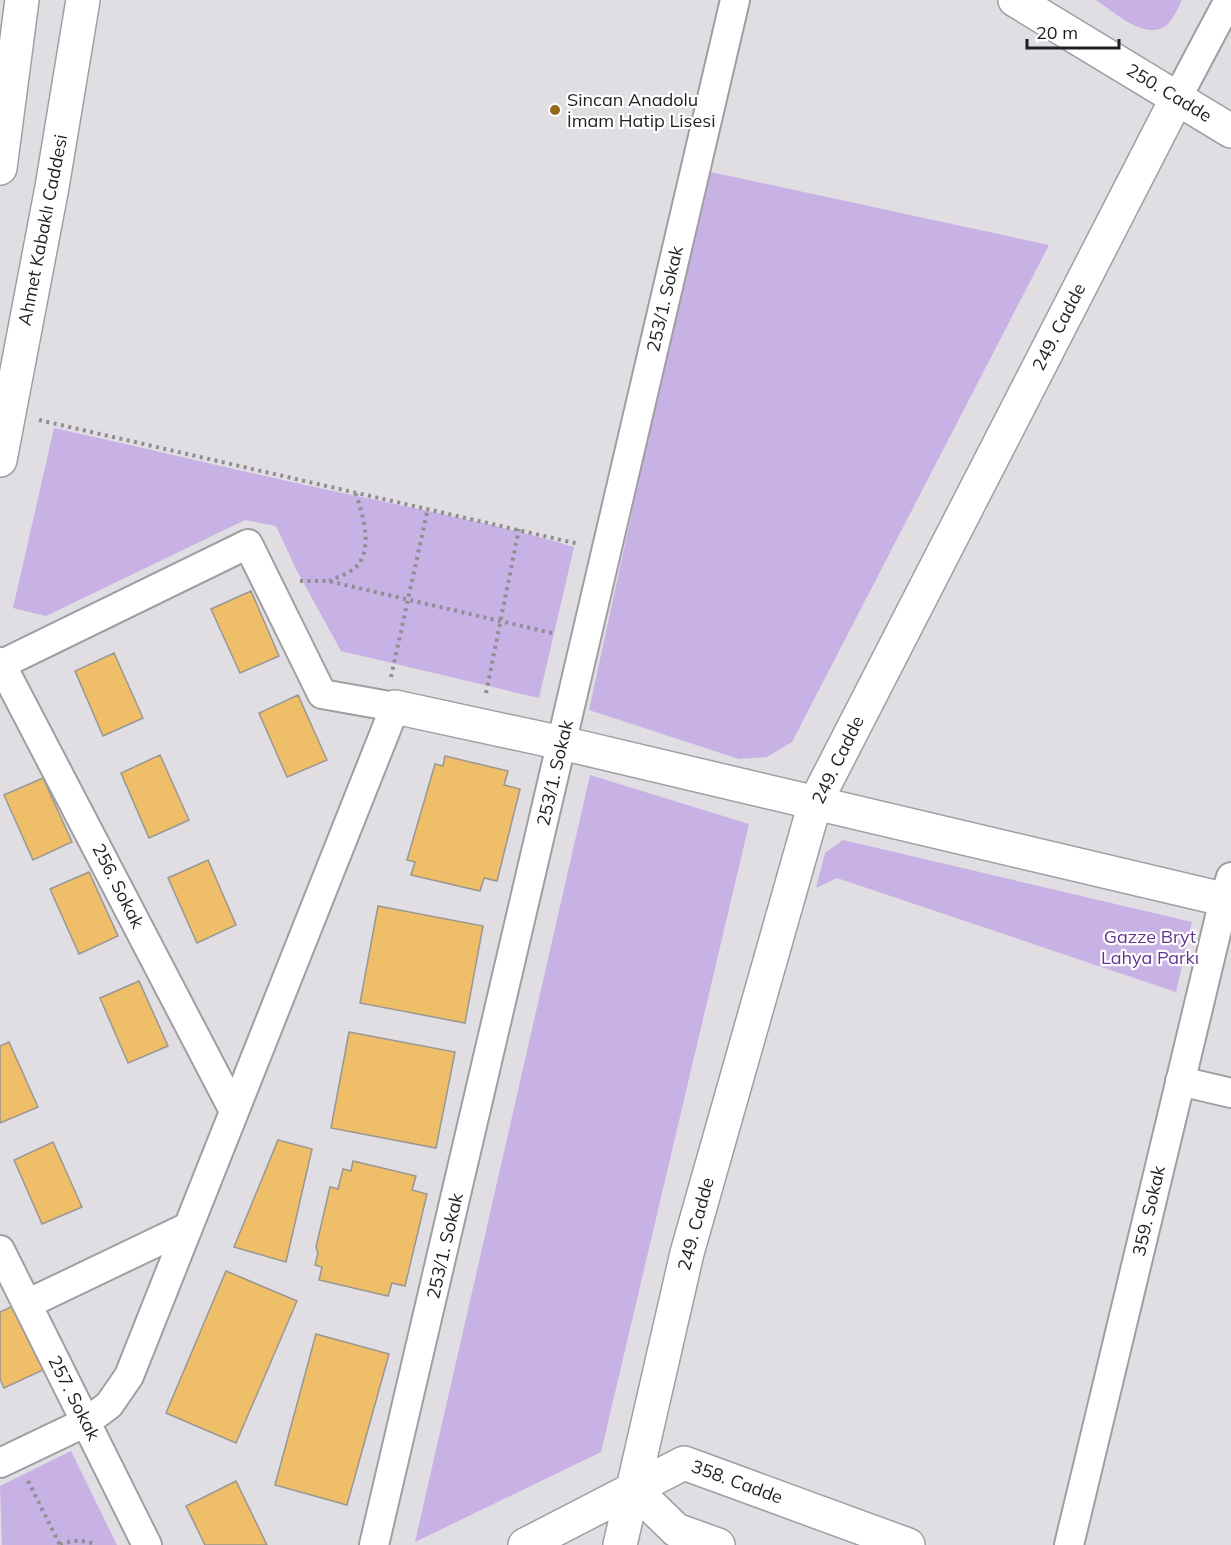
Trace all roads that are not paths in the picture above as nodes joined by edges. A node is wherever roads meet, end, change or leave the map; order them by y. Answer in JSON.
{"nodes":[{"id":1,"x":22,"y":0,"type":"edge"},
{"id":2,"x":83,"y":0,"type":"edge"},
{"id":3,"x":735,"y":0,"type":"edge"},
{"id":4,"x":1015,"y":0,"type":"edge"},
{"id":5,"x":1229,"y":0,"type":"edge"},
{"id":6,"x":1177,"y":98,"type":"junction"},
{"id":7,"x":1231,"y":130,"type":"edge"},
{"id":8,"x":0,"y":168,"type":"edge"},
{"id":9,"x":0,"y":460,"type":"edge"},
{"id":10,"x":1,"y":664,"type":"edge"},
{"id":11,"x":390,"y":706,"type":"junction"},
{"id":12,"x":562,"y":743,"type":"junction"},
{"id":13,"x":815,"y":803,"type":"junction"},
{"id":14,"x":1229,"y":892,"type":"edge"},
{"id":15,"x":1180,"y":1081,"type":"junction"},
{"id":16,"x":1231,"y":1093,"type":"edge"},
{"id":17,"x":234,"y":1111,"type":"junction"},
{"id":18,"x":188,"y":1227,"type":"junction"},
{"id":19,"x":0,"y":1250,"type":"edge"},
{"id":20,"x":27,"y":1304,"type":"junction"},
{"id":21,"x":86,"y":1422,"type":"junction"},
{"id":22,"x":8,"y":1459,"type":"edge"},
{"id":23,"x":633,"y":1488,"type":"junction"},
{"id":24,"x":147,"y":1545,"type":"edge"},
{"id":25,"x":374,"y":1545,"type":"edge"},
{"id":26,"x":525,"y":1545,"type":"edge"},
{"id":27,"x":620,"y":1545,"type":"edge"},
{"id":28,"x":718,"y":1545,"type":"edge"},
{"id":29,"x":908,"y":1545,"type":"edge"},
{"id":30,"x":1069,"y":1545,"type":"edge"}],
"edges":[{"from":1,"to":8,"type":"street"},
{"from":2,"to":9,"type":"street","name":"Ahmet Kabaklı Caddesi"},
{"from":3,"to":12,"type":"street","name":"253/1. Sokak"},
{"from":4,"to":6,"type":"street","name":"250. Cadde"},
{"from":5,"to":6,"type":"street"},
{"from":6,"to":7,"type":"street","name":"250. Cadde"},
{"from":6,"to":13,"type":"street","name":"249. Cadde"},
{"from":10,"to":11,"type":"street"},
{"from":10,"to":17,"type":"street","name":"256. Sokak"},
{"from":11,"to":12,"type":"street"},
{"from":11,"to":17,"type":"street"},
{"from":12,"to":13,"type":"street"},
{"from":12,"to":25,"type":"street","name":"253/1. Sokak"},
{"from":13,"to":14,"type":"street"},
{"from":13,"to":23,"type":"street","name":"249. Cadde"},
{"from":14,"to":15,"type":"street","name":"359. Sokak"},
{"from":15,"to":16,"type":"street"},
{"from":15,"to":30,"type":"street","name":"359. Sokak"},
{"from":17,"to":18,"type":"street"},
{"from":18,"to":20,"type":"street"},
{"from":18,"to":21,"type":"street"},
{"from":19,"to":20,"type":"street","name":"257. Sokak"},
{"from":20,"to":21,"type":"street","name":"257. Sokak"},
{"from":21,"to":22,"type":"street"},
{"from":21,"to":24,"type":"street","name":"257. Sokak"},
{"from":23,"to":26,"type":"street","name":"358. Cadde"},
{"from":23,"to":27,"type":"street","name":"249. Cadde"},
{"from":23,"to":28,"type":"street"},
{"from":23,"to":29,"type":"street","name":"358. Cadde"}]}
